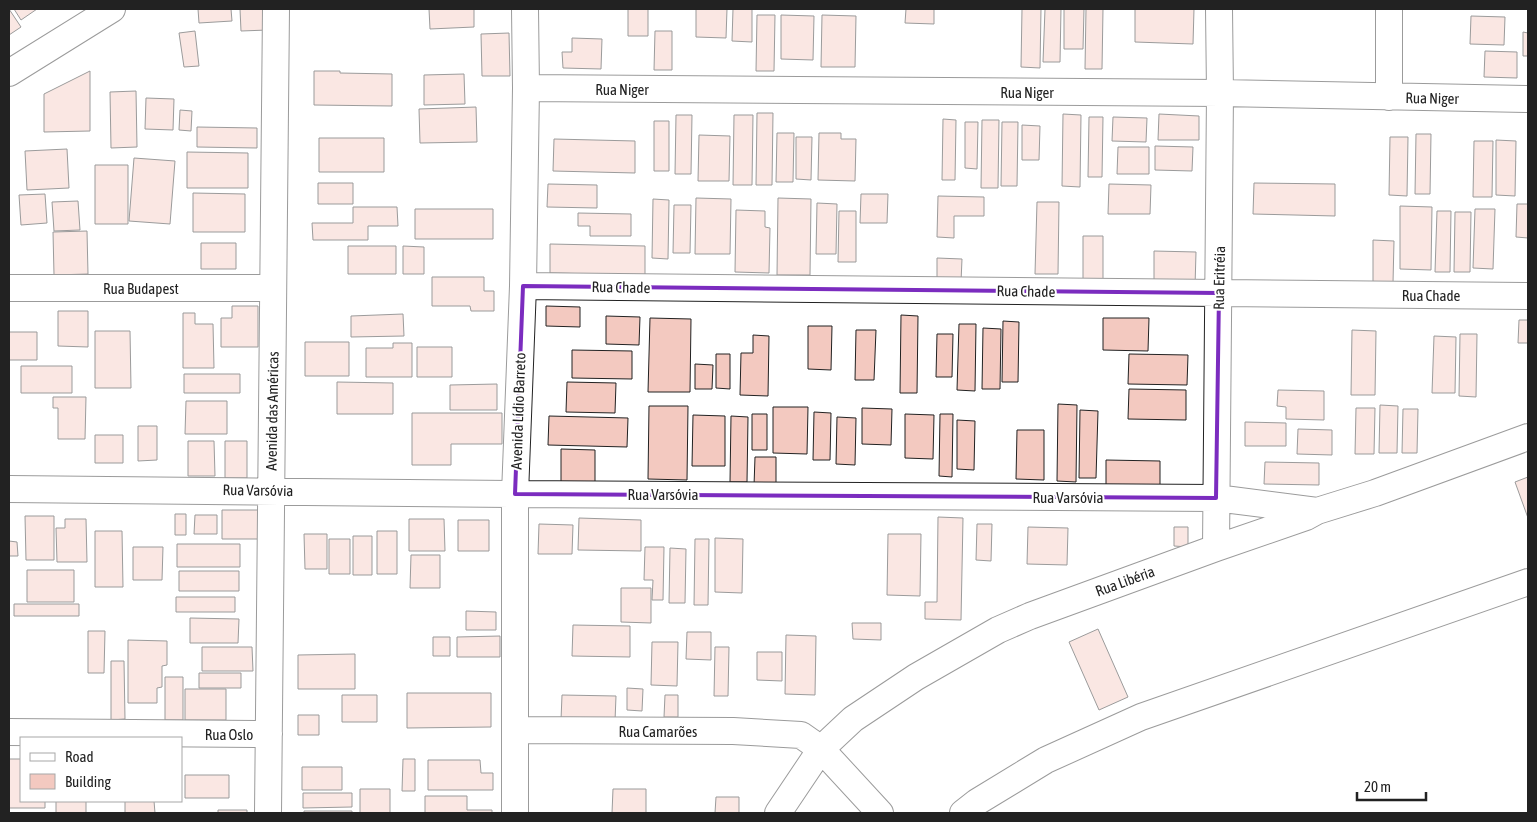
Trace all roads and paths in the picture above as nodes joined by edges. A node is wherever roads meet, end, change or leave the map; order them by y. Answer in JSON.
{"nodes":[{"id":1,"x":112,"y":9,"type":"edge"},
{"id":2,"x":276,"y":9,"type":"edge"},
{"id":3,"x":525,"y":9,"type":"edge"},
{"id":4,"x":1219,"y":9,"type":"edge"},
{"id":5,"x":1389,"y":9,"type":"edge"},
{"id":6,"x":9,"y":73,"type":"edge"},
{"id":7,"x":526,"y":88,"type":"junction"},
{"id":8,"x":1220,"y":93,"type":"junction"},
{"id":9,"x":1389,"y":97,"type":"junction"},
{"id":10,"x":1528,"y":99,"type":"edge"},
{"id":11,"x":523,"y":286,"type":"junction"},
{"id":12,"x":9,"y":288,"type":"edge"},
{"id":13,"x":273,"y":288,"type":"junction"},
{"id":14,"x":1219,"y":294,"type":"junction"},
{"id":15,"x":1528,"y":296,"type":"edge"},
{"id":16,"x":1528,"y":437,"type":"edge"},
{"id":17,"x":9,"y":488,"type":"edge"},
{"id":18,"x":271,"y":490,"type":"junction"},
{"id":19,"x":515,"y":494,"type":"junction"},
{"id":20,"x":1216,"y":498,"type":"junction"},
{"id":21,"x":1317,"y":511,"type":"junction"},
{"id":22,"x":1216,"y":548,"type":"junction"},
{"id":23,"x":1528,"y":582,"type":"edge"},
{"id":24,"x":515,"y":730,"type":"junction"},
{"id":25,"x":9,"y":732,"type":"edge"},
{"id":26,"x":270,"y":734,"type":"junction"},
{"id":27,"x":811,"y":742,"type":"junction"},
{"id":28,"x":268,"y":813,"type":"edge"},
{"id":29,"x":515,"y":813,"type":"edge"},
{"id":30,"x":778,"y":813,"type":"edge"},
{"id":31,"x":880,"y":813,"type":"edge"},
{"id":32,"x":963,"y":813,"type":"edge"}],
"edges":[{"from":1,"to":6,"type":"street"},
{"from":2,"to":13,"type":"street","name":"Avenida das Américas"},
{"from":3,"to":7,"type":"street","name":"Avenida Lídio Barreto"},
{"from":4,"to":8,"type":"street","name":"Rua Eritréia"},
{"from":5,"to":9,"type":"street"},
{"from":7,"to":8,"type":"street","name":"Rua Niger"},
{"from":7,"to":11,"type":"street","name":"Avenida Lídio Barreto"},
{"from":8,"to":9,"type":"street","name":"Rua Niger"},
{"from":8,"to":14,"type":"street","name":"Rua Eritréia"},
{"from":9,"to":10,"type":"street","name":"Rua Niger"},
{"from":11,"to":14,"type":"street","name":"Rua Chade"},
{"from":11,"to":19,"type":"street","name":"Avenida Lídio Barreto"},
{"from":12,"to":13,"type":"street","name":"Rua Budapest"},
{"from":13,"to":18,"type":"street","name":"Avenida das Américas"},
{"from":14,"to":15,"type":"street","name":"Rua Chade"},
{"from":14,"to":20,"type":"street","name":"Rua Eritréia"},
{"from":16,"to":21,"type":"street","name":"Rua Libéria"},
{"from":17,"to":18,"type":"street","name":"Rua Varsóvia"},
{"from":18,"to":19,"type":"street","name":"Rua Varsóvia"},
{"from":18,"to":26,"type":"street","name":"Avenida das Américas"},
{"from":19,"to":20,"type":"street","name":"Rua Varsóvia"},
{"from":19,"to":24,"type":"street","name":"Avenida Lídio Barreto"},
{"from":20,"to":21,"type":"street","name":"Rua Varsóvia"},
{"from":20,"to":22,"type":"street","name":"Rua Eritréia"},
{"from":21,"to":22,"type":"street","name":"Rua Libéria"},
{"from":22,"to":27,"type":"street","name":"Rua Libéria"},
{"from":23,"to":32,"type":"street"},
{"from":24,"to":27,"type":"street","name":"Rua Camarões"},
{"from":24,"to":29,"type":"street","name":"Avenida Lídio Barreto"},
{"from":25,"to":26,"type":"street","name":"Rua Oslo"},
{"from":26,"to":28,"type":"street","name":"Avenida das Américas"},
{"from":27,"to":30,"type":"street","name":"Rua Libéria"},
{"from":27,"to":31,"type":"street"}]}
